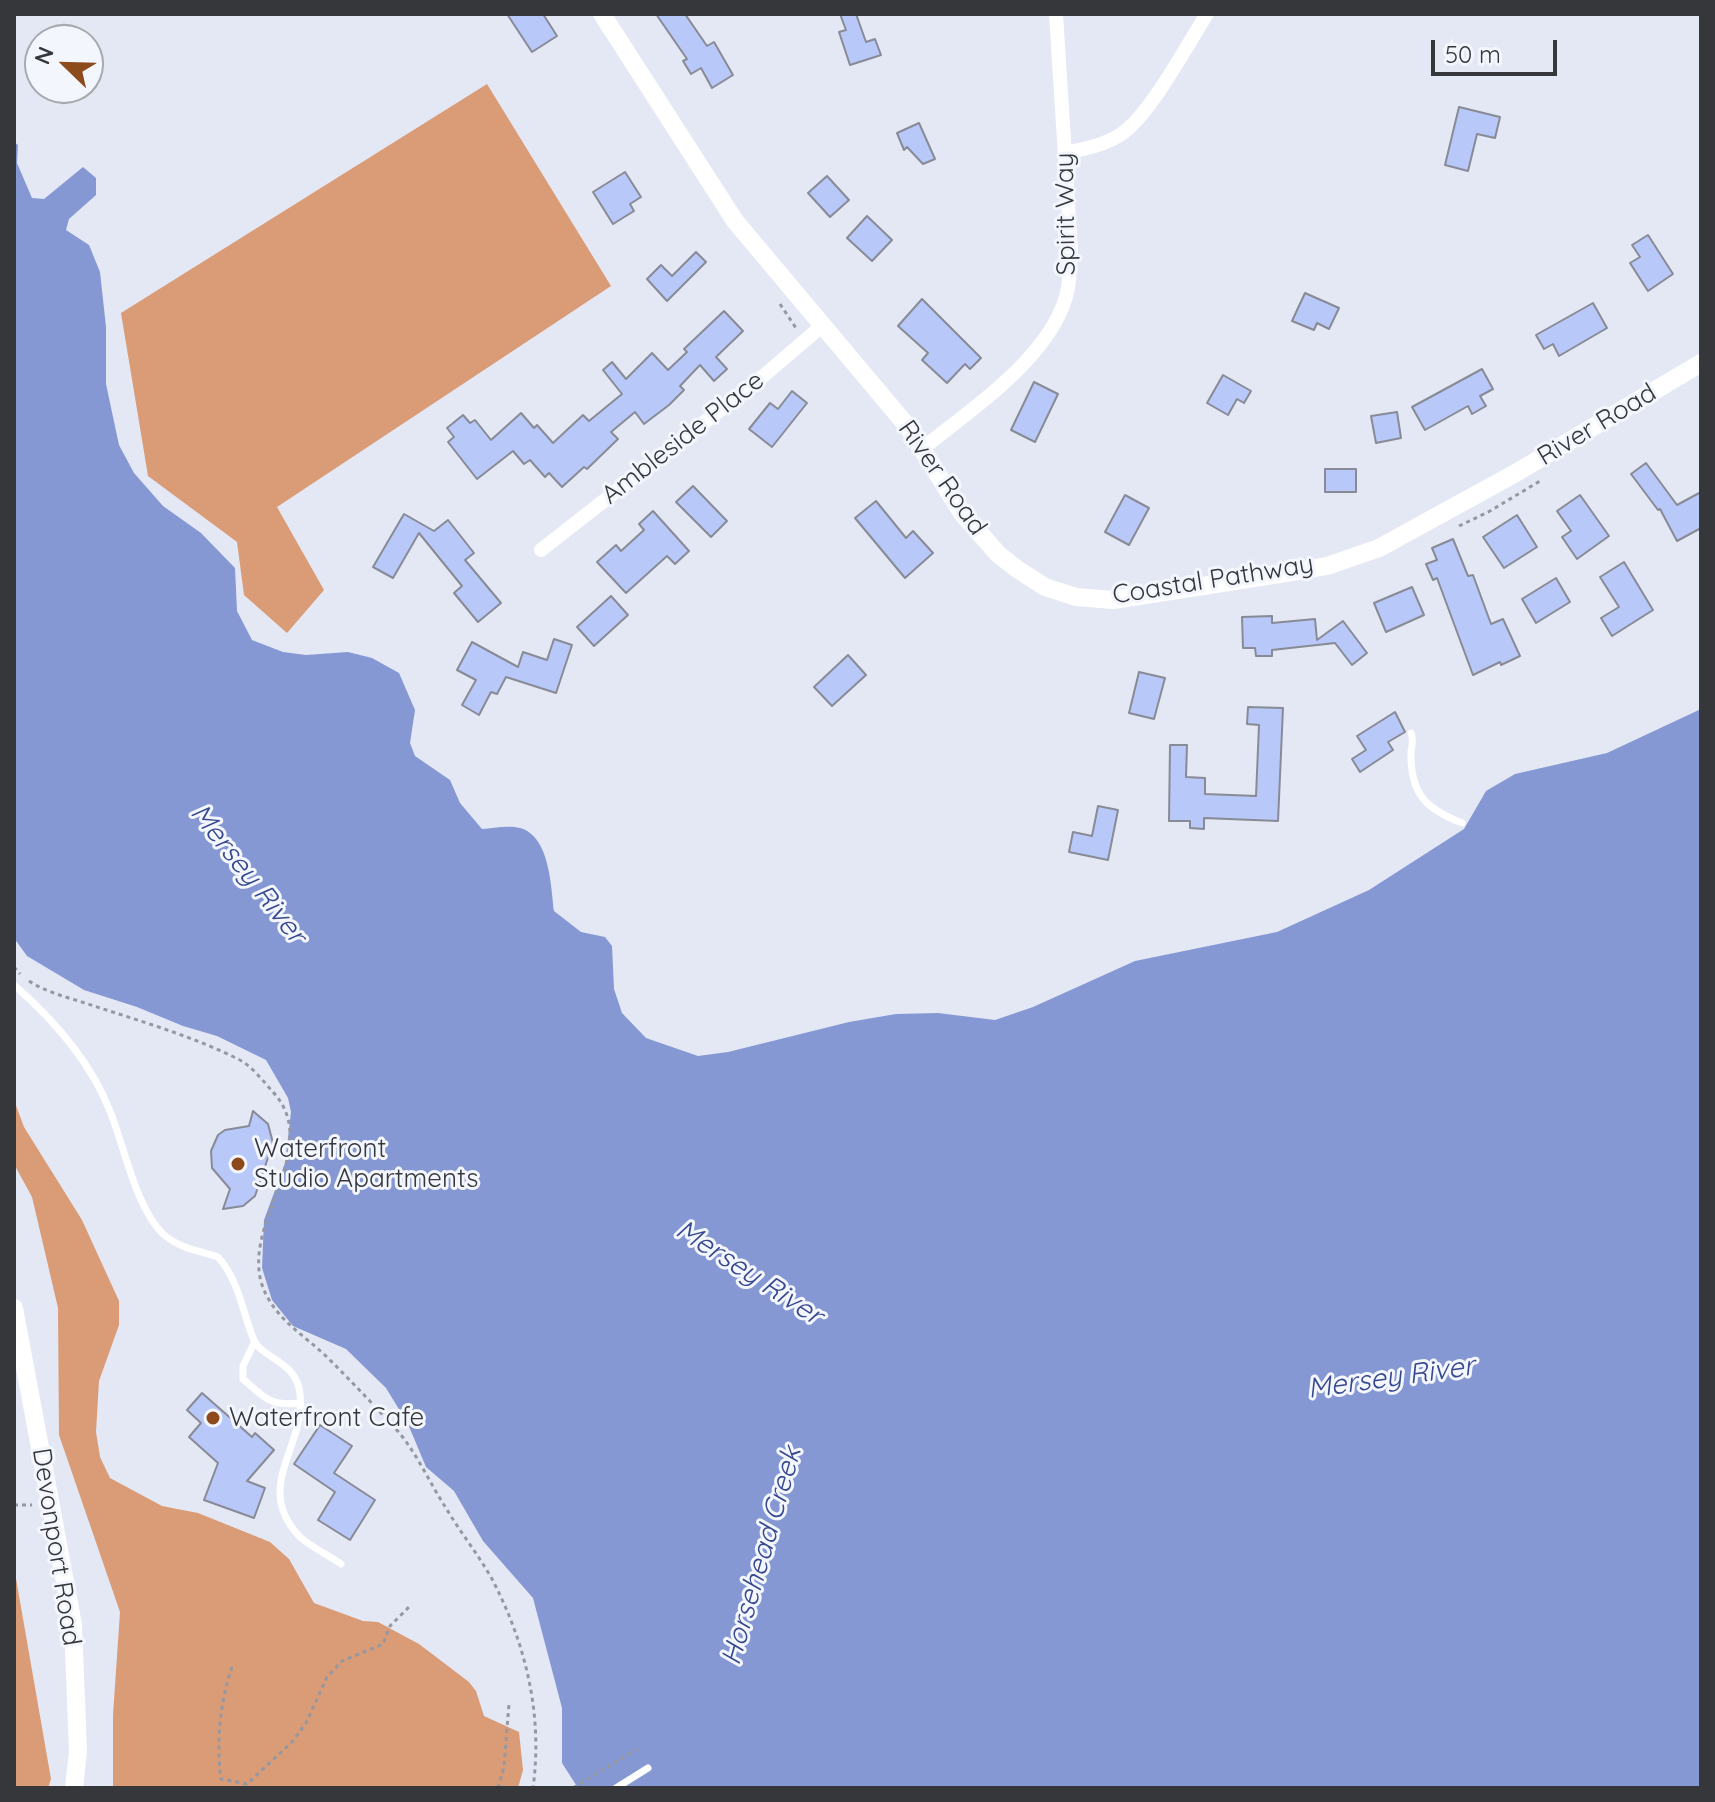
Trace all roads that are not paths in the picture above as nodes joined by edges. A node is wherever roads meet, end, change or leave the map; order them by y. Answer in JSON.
{"nodes":[{"id":1,"x":602,"y":14,"type":"edge"},
{"id":2,"x":1056,"y":14,"type":"edge"},
{"id":3,"x":1207,"y":14,"type":"edge"},
{"id":4,"x":1065,"y":153,"type":"junction"},
{"id":5,"x":823,"y":325,"type":"junction"},
{"id":6,"x":1701,"y":363,"type":"edge"},
{"id":7,"x":922,"y":449,"type":"junction"},
{"id":8,"x":541,"y":550,"type":"dead end"},
{"id":9,"x":1411,"y":733,"type":"dead end"},
{"id":10,"x":1462,"y":823,"type":"dead end"},
{"id":11,"x":14,"y":985,"type":"edge"},
{"id":12,"x":14,"y":1308,"type":"edge"},
{"id":13,"x":254,"y":1343,"type":"junction"},
{"id":14,"x":299,"y":1403,"type":"junction"},
{"id":15,"x":341,"y":1564,"type":"dead end"},
{"id":16,"x":648,"y":1768,"type":"dead end"},
{"id":17,"x":74,"y":1788,"type":"edge"},
{"id":18,"x":616,"y":1788,"type":"edge"}],
"edges":[{"from":1,"to":5,"type":"main road","name":"River Road"},
{"from":2,"to":4,"type":"street","name":"Spirit Way"},
{"from":3,"to":4,"type":"street"},
{"from":4,"to":7,"type":"street","name":"Spirit Way"},
{"from":5,"to":7,"type":"main road","name":"River Road"},
{"from":5,"to":8,"type":"street","name":"Ambleside Place"},
{"from":6,"to":7,"type":"main road","name":"River Road"},
{"from":9,"to":10,"type":"lane"},
{"from":11,"to":13,"type":"lane"},
{"from":12,"to":17,"type":"main road","name":"Devonport Road"},
{"from":13,"to":14,"type":"lane"},
{"from":13,"to":14,"type":"lane"},
{"from":14,"to":15,"type":"lane"},
{"from":16,"to":18,"type":"lane"}]}
